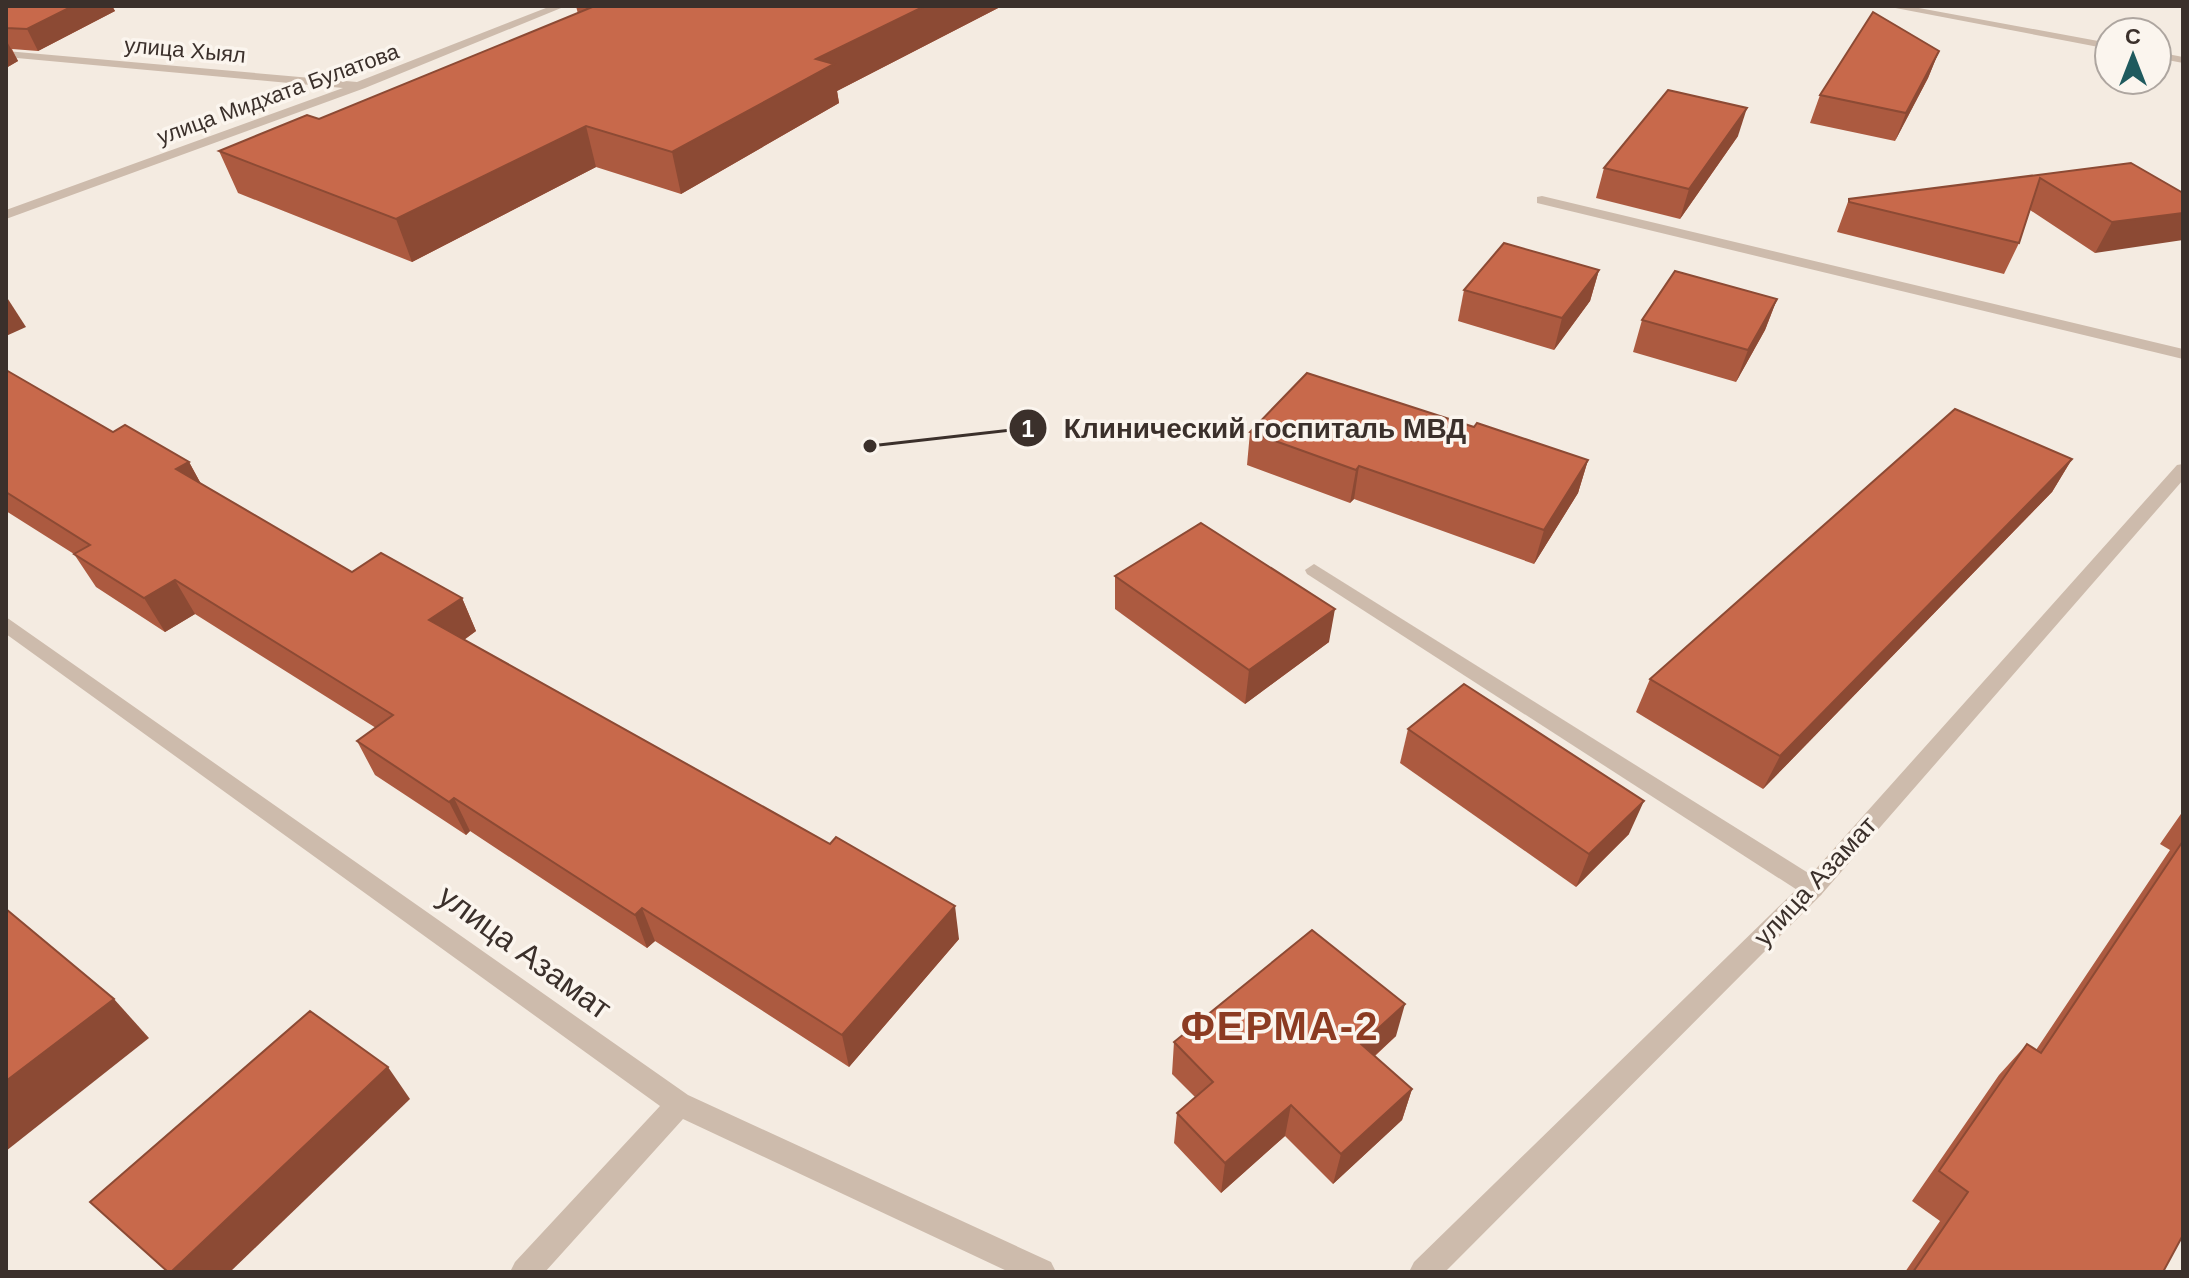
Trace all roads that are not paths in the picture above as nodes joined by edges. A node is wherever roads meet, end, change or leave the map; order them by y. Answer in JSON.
{"nodes":[{"id":1,"x":561,"y":6,"type":"edge"},
{"id":2,"x":1890,"y":6,"type":"edge"},
{"id":3,"x":2093,"y":43,"type":"edge"},
{"id":4,"x":6,"y":54,"type":"edge"},
{"id":5,"x":361,"y":85,"type":"junction"},
{"id":6,"x":1542,"y":200,"type":"dead end"},
{"id":7,"x":6,"y":215,"type":"edge"},
{"id":8,"x":2183,"y":354,"type":"edge"},
{"id":9,"x":2183,"y":469,"type":"edge"},
{"id":10,"x":1314,"y":570,"type":"dead end"},
{"id":11,"x":6,"y":624,"type":"edge"},
{"id":12,"x":1813,"y":888,"type":"junction"},
{"id":13,"x":679,"y":1104,"type":"junction"},
{"id":14,"x":525,"y":1272,"type":"edge"},
{"id":15,"x":1041,"y":1272,"type":"edge"},
{"id":16,"x":1424,"y":1272,"type":"edge"}],
"edges":[{"from":1,"to":5,"type":"street","name":"улица Мидхата Булатова"},
{"from":2,"to":3,"type":"street"},
{"from":4,"to":5,"type":"street","name":"улица Хыял"},
{"from":5,"to":7,"type":"street","name":"улица Мидхата Булатова"},
{"from":6,"to":8,"type":"street"},
{"from":9,"to":12,"type":"street","name":"улица Азамат"},
{"from":10,"to":12,"type":"street"},
{"from":11,"to":13,"type":"street","name":"улица Азамат"},
{"from":12,"to":16,"type":"street","name":"улица Азамат"},
{"from":13,"to":14,"type":"street"},
{"from":13,"to":15,"type":"street","name":"улица Азамат"}]}
